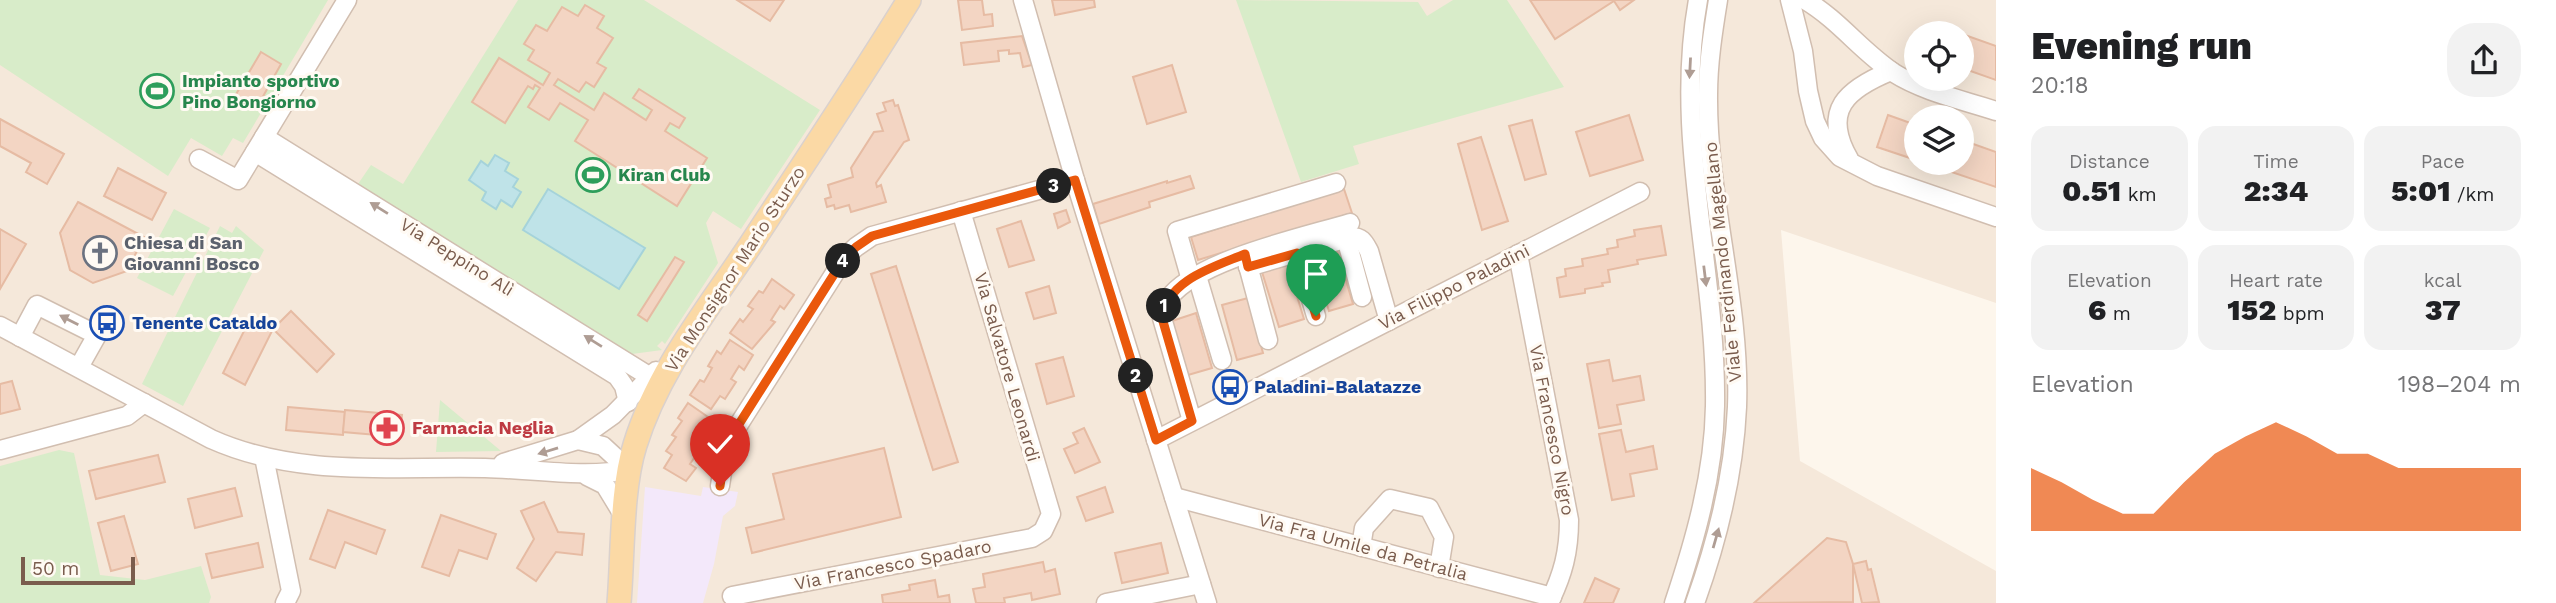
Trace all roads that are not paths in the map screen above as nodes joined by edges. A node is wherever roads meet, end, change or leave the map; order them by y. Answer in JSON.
{"nodes":[{"id":1,"x":347,"y":0,"type":"edge"},
{"id":2,"x":909,"y":0,"type":"edge"},
{"id":3,"x":1023,"y":0,"type":"edge"},
{"id":4,"x":1698,"y":0,"type":"edge"},
{"id":5,"x":1718,"y":0,"type":"edge"},
{"id":6,"x":1790,"y":0,"type":"edge"},
{"id":7,"x":1805,"y":0,"type":"edge"},
{"id":8,"x":1891,"y":71,"type":"junction"},
{"id":9,"x":1996,"y":111,"type":"edge"},
{"id":10,"x":259,"y":144,"type":"junction"},
{"id":11,"x":200,"y":159,"type":"dead end"},
{"id":12,"x":1852,"y":165,"type":"junction"},
{"id":13,"x":1075,"y":180,"type":"junction"},
{"id":14,"x":1336,"y":183,"type":"dead end"},
{"id":15,"x":1640,"y":192,"type":"dead end"},
{"id":16,"x":961,"y":211,"type":"junction"},
{"id":17,"x":1996,"y":217,"type":"edge"},
{"id":18,"x":1348,"y":231,"type":"junction"},
{"id":19,"x":1297,"y":253,"type":"junction"},
{"id":20,"x":1518,"y":254,"type":"junction"},
{"id":21,"x":1247,"y":261,"type":"junction"},
{"id":22,"x":1194,"y":278,"type":"junction"},
{"id":23,"x":1362,"y":296,"type":"dead end"},
{"id":24,"x":1316,"y":316,"type":"dead end"},
{"id":25,"x":1389,"y":320,"type":"junction"},
{"id":26,"x":0,"y":326,"type":"edge"},
{"id":27,"x":20,"y":337,"type":"junction"},
{"id":28,"x":1268,"y":340,"type":"dead end"},
{"id":29,"x":1222,"y":359,"type":"dead end"},
{"id":30,"x":79,"y":368,"type":"junction"},
{"id":31,"x":655,"y":380,"type":"junction"},
{"id":32,"x":628,"y":402,"type":"junction"},
{"id":33,"x":144,"y":403,"type":"junction"},
{"id":34,"x":1192,"y":421,"type":"junction"},
{"id":35,"x":578,"y":440,"type":"junction"},
{"id":36,"x":1156,"y":440,"type":"junction"},
{"id":37,"x":0,"y":450,"type":"edge"},
{"id":38,"x":264,"y":457,"type":"junction"},
{"id":39,"x":484,"y":468,"type":"junction"},
{"id":40,"x":629,"y":470,"type":"junction"},
{"id":41,"x":580,"y":473,"type":"junction"},
{"id":42,"x":720,"y":486,"type":"dead end"},
{"id":43,"x":1174,"y":497,"type":"junction"},
{"id":44,"x":625,"y":519,"type":"junction"},
{"id":45,"x":1048,"y":522,"type":"joint"},
{"id":46,"x":1360,"y":547,"type":"junction"},
{"id":47,"x":1439,"y":568,"type":"junction"},
{"id":48,"x":1201,"y":584,"type":"junction"},
{"id":49,"x":732,"y":596,"type":"dead end"},
{"id":50,"x":1550,"y":600,"type":"edge"},
{"id":51,"x":285,"y":603,"type":"edge"},
{"id":52,"x":620,"y":603,"type":"edge"},
{"id":53,"x":1105,"y":603,"type":"edge"},
{"id":54,"x":1207,"y":603,"type":"edge"},
{"id":55,"x":1674,"y":603,"type":"edge"},
{"id":56,"x":1695,"y":603,"type":"edge"}],
"edges":[{"from":1,"to":10,"type":"street"},
{"from":2,"to":31,"type":"main road","name":"Via Monsignor Mario Sturzo"},
{"from":3,"to":13,"type":"street"},
{"from":4,"to":55,"type":"street","name":"Viale Ferdinando Magellano","one_way":true},
{"from":56,"to":5,"type":"street","name":"Viale Ferdinando Magellano","one_way":true},
{"from":6,"to":12,"type":"street"},
{"from":7,"to":8,"type":"street"},
{"from":8,"to":9,"type":"street"},
{"from":8,"to":12,"type":"street"},
{"from":10,"to":11,"type":"street"},
{"from":31,"to":10,"type":"street","name":"Via Peppino Alì","one_way":true},
{"from":10,"to":32,"type":"street","name":"Via Peppino Alì"},
{"from":12,"to":17,"type":"street"},
{"from":13,"to":16,"type":"street"},
{"from":13,"to":36,"type":"street"},
{"from":14,"to":22,"type":"street"},
{"from":15,"to":20,"type":"street","name":"Via Filippo Paladini"},
{"from":16,"to":42,"type":"street"},
{"from":16,"to":45,"type":"street","name":"Via Salvatore Leonardi"},
{"from":18,"to":19,"type":"street"},
{"from":18,"to":21,"type":"street"},
{"from":18,"to":23,"type":"street"},
{"from":18,"to":25,"type":"street"},
{"from":19,"to":21,"type":"street"},
{"from":19,"to":24,"type":"street"},
{"from":20,"to":25,"type":"street","name":"Via Filippo Paladini"},
{"from":20,"to":50,"type":"street","name":"Via Francesco Nigro"},
{"from":21,"to":22,"type":"street"},
{"from":21,"to":28,"type":"street"},
{"from":22,"to":29,"type":"street"},
{"from":22,"to":34,"type":"street"},
{"from":25,"to":34,"type":"street","name":"Via Filippo Paladini"},
{"from":26,"to":27,"type":"street"},
{"from":27,"to":30,"type":"street"},
{"from":30,"to":27,"type":"street","one_way":true},
{"from":30,"to":33,"type":"street"},
{"from":31,"to":32,"type":"street"},
{"from":31,"to":40,"type":"main road","name":"Via Monsignor Mario Sturzo"},
{"from":32,"to":35,"type":"street"},
{"from":33,"to":37,"type":"street"},
{"from":33,"to":38,"type":"street"},
{"from":34,"to":36,"type":"street","name":"Via Filippo Paladini"},
{"from":35,"to":39,"type":"street","one_way":true},
{"from":35,"to":40,"type":"street"},
{"from":36,"to":43,"type":"street"},
{"from":38,"to":39,"type":"street"},
{"from":38,"to":51,"type":"street"},
{"from":39,"to":41,"type":"street"},
{"from":40,"to":41,"type":"street"},
{"from":40,"to":44,"type":"main road","name":"Via Monsignor Mario Sturzo"},
{"from":41,"to":44,"type":"street"},
{"from":43,"to":46,"type":"street","name":"Via Fra Umile da Petralia"},
{"from":43,"to":48,"type":"street"},
{"from":44,"to":52,"type":"main road","name":"Via Monsignor Mario Sturzo"},
{"from":45,"to":49,"type":"street","name":"Via Francesco Spadaro"},
{"from":46,"to":47,"type":"street","name":"Via Fra Umile da Petralia"},
{"from":46,"to":47,"type":"street"},
{"from":47,"to":50,"type":"street","name":"Via Fra Umile da Petralia"},
{"from":48,"to":53,"type":"street"},
{"from":48,"to":54,"type":"street"}]}
